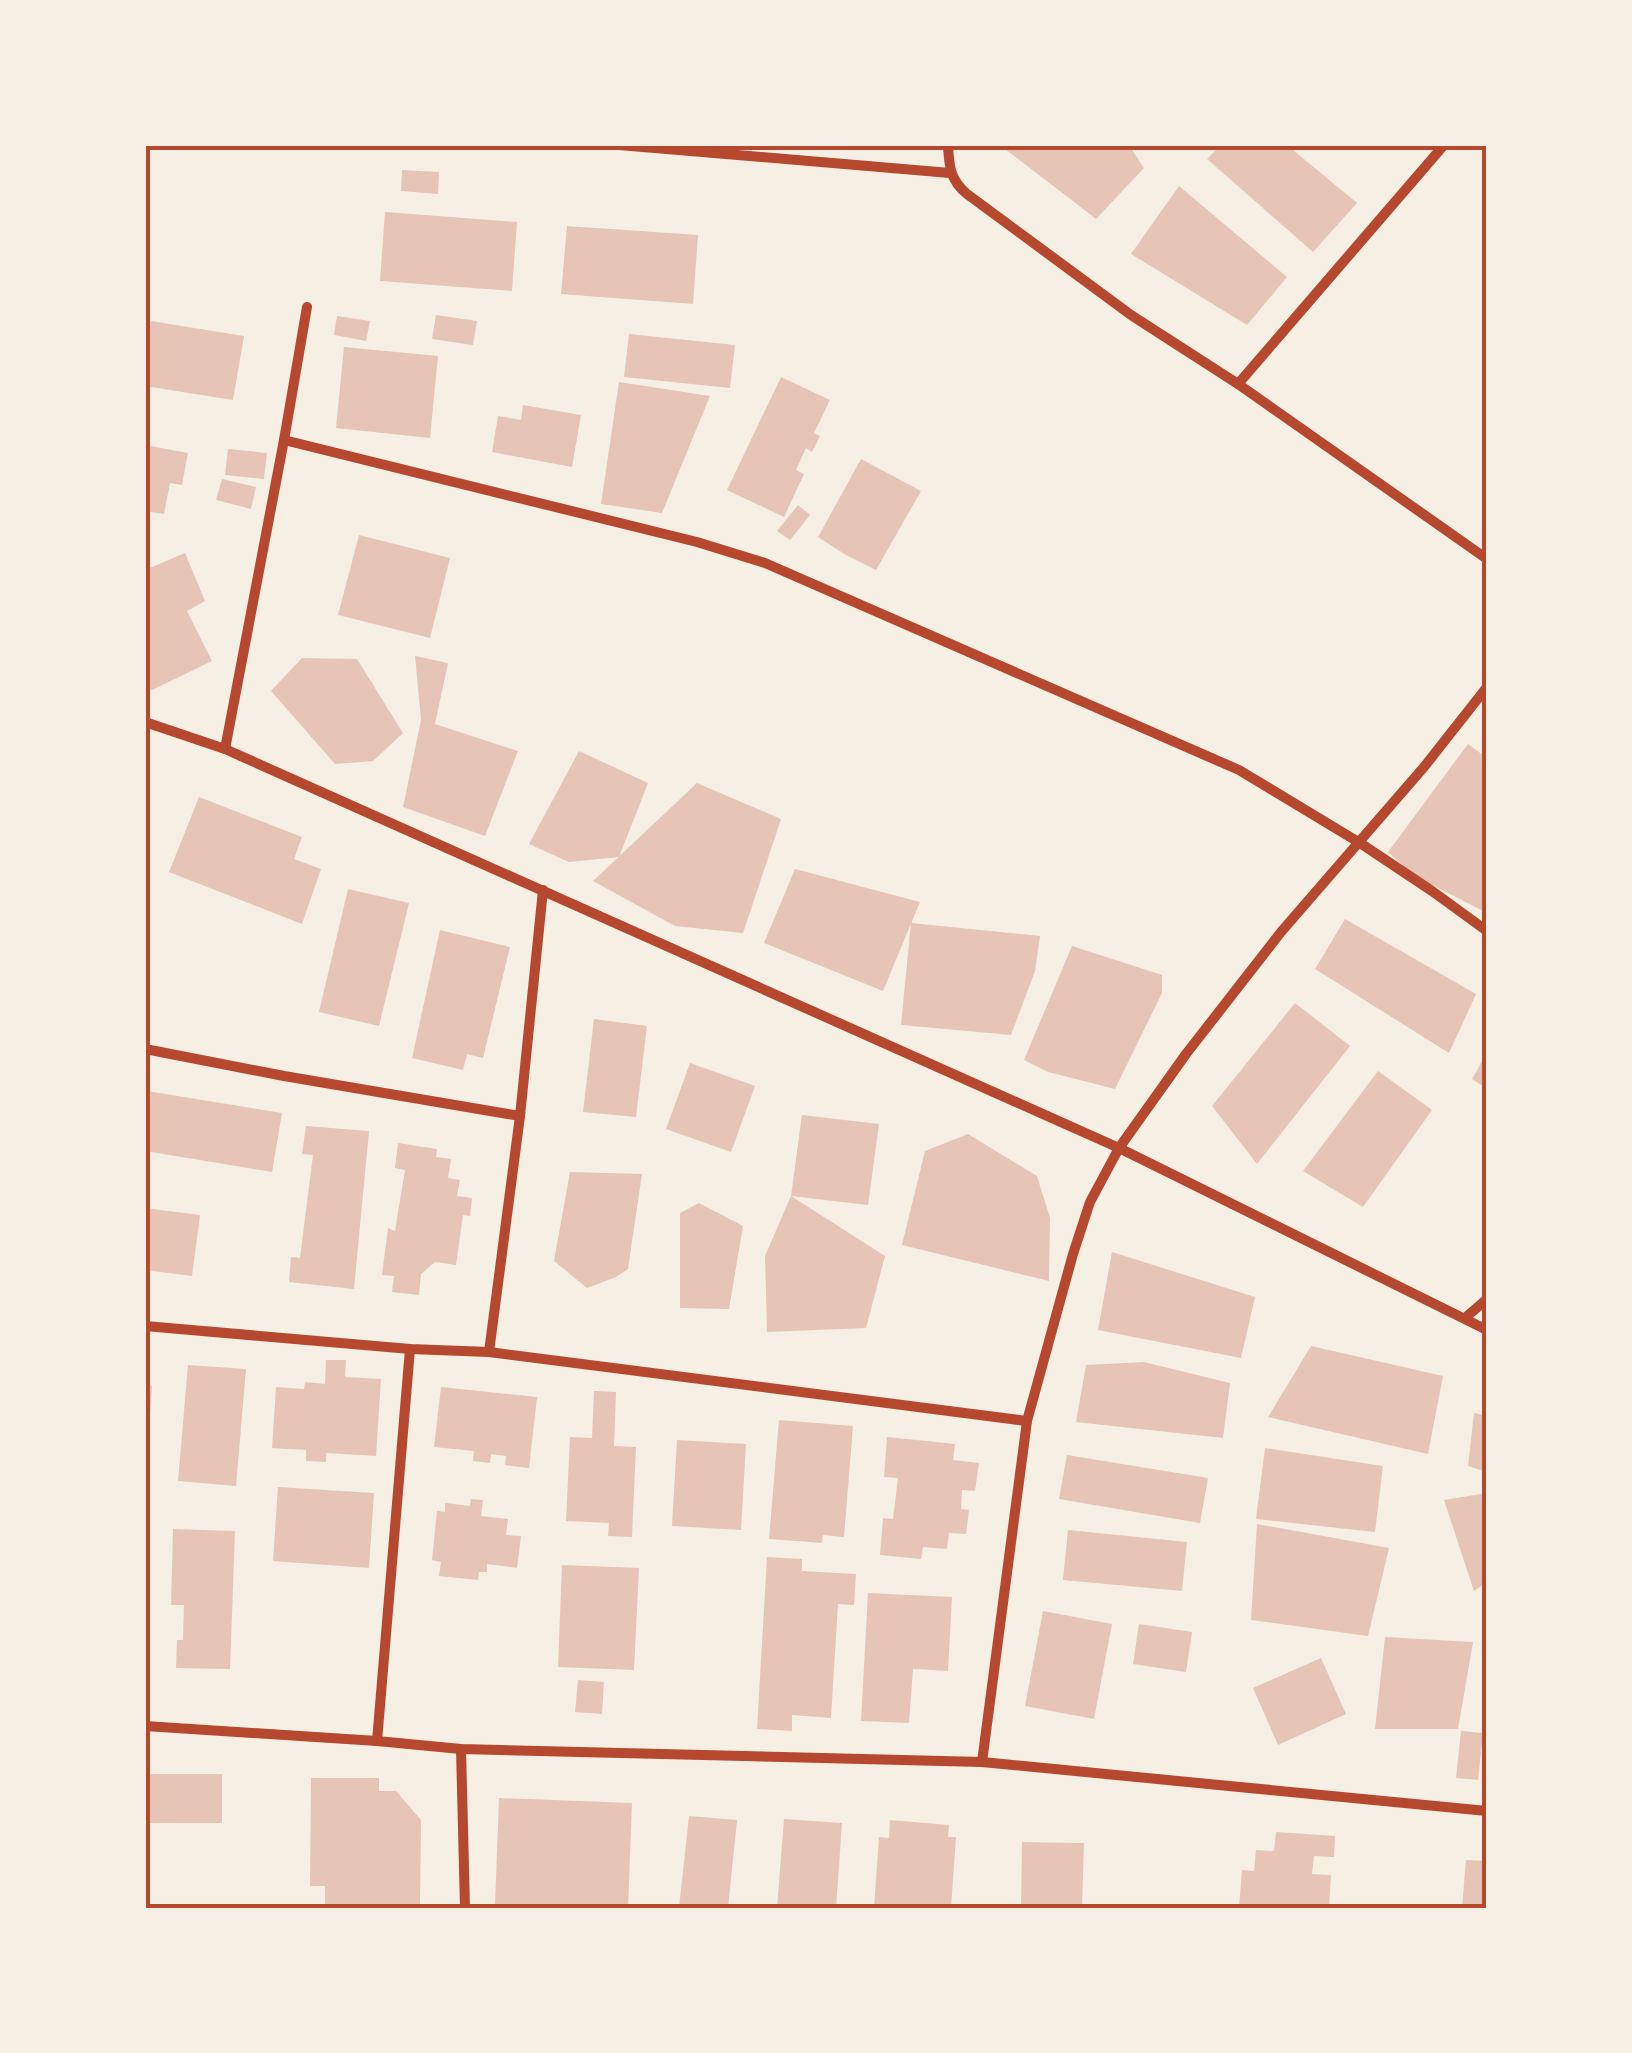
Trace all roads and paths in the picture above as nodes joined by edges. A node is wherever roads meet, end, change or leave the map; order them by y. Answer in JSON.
{"nodes":[{"id":1,"x":619,"y":145,"type":"edge"},
{"id":2,"x":948,"y":145,"type":"edge"},
{"id":3,"x":1444,"y":145,"type":"edge"},
{"id":4,"x":950,"y":173,"type":"junction"},
{"id":5,"x":307,"y":307,"type":"dead end"},
{"id":6,"x":1238,"y":384,"type":"junction"},
{"id":7,"x":284,"y":440,"type":"junction"},
{"id":8,"x":1487,"y":558,"type":"edge"},
{"id":9,"x":1487,"y":687,"type":"edge"},
{"id":10,"x":145,"y":722,"type":"edge"},
{"id":11,"x":225,"y":749,"type":"junction"},
{"id":12,"x":1360,"y":843,"type":"junction"},
{"id":13,"x":543,"y":890,"type":"junction"},
{"id":14,"x":1487,"y":931,"type":"edge"},
{"id":15,"x":145,"y":1048,"type":"edge"},
{"id":16,"x":520,"y":1116,"type":"junction"},
{"id":17,"x":1118,"y":1148,"type":"junction"},
{"id":18,"x":1487,"y":1299,"type":"edge"},
{"id":19,"x":1465,"y":1318,"type":"junction"},
{"id":20,"x":145,"y":1326,"type":"edge"},
{"id":21,"x":1487,"y":1330,"type":"edge"},
{"id":22,"x":410,"y":1349,"type":"junction"},
{"id":23,"x":489,"y":1352,"type":"junction"},
{"id":24,"x":1027,"y":1422,"type":"junction"},
{"id":25,"x":145,"y":1726,"type":"edge"},
{"id":26,"x":377,"y":1741,"type":"junction"},
{"id":27,"x":461,"y":1749,"type":"junction"},
{"id":28,"x":982,"y":1762,"type":"junction"},
{"id":29,"x":1487,"y":1811,"type":"edge"},
{"id":30,"x":465,"y":1908,"type":"edge"}],
"edges":[{"from":1,"to":4,"type":"street"},
{"from":2,"to":4,"type":"street"},
{"from":3,"to":6,"type":"street"},
{"from":4,"to":6,"type":"street"},
{"from":5,"to":7,"type":"street"},
{"from":6,"to":8,"type":"street"},
{"from":7,"to":11,"type":"street"},
{"from":7,"to":12,"type":"street"},
{"from":9,"to":12,"type":"street"},
{"from":10,"to":11,"type":"street"},
{"from":11,"to":13,"type":"street"},
{"from":12,"to":14,"type":"street"},
{"from":12,"to":17,"type":"street"},
{"from":13,"to":16,"type":"street"},
{"from":13,"to":17,"type":"street"},
{"from":15,"to":16,"type":"street"},
{"from":16,"to":23,"type":"street"},
{"from":17,"to":19,"type":"street"},
{"from":17,"to":24,"type":"street"},
{"from":18,"to":19,"type":"street"},
{"from":19,"to":21,"type":"street"},
{"from":20,"to":22,"type":"street"},
{"from":22,"to":23,"type":"street"},
{"from":22,"to":26,"type":"street"},
{"from":23,"to":24,"type":"street"},
{"from":24,"to":28,"type":"street"},
{"from":25,"to":26,"type":"street"},
{"from":26,"to":27,"type":"street"},
{"from":27,"to":28,"type":"street"},
{"from":27,"to":30,"type":"street"},
{"from":28,"to":29,"type":"street"}]}
